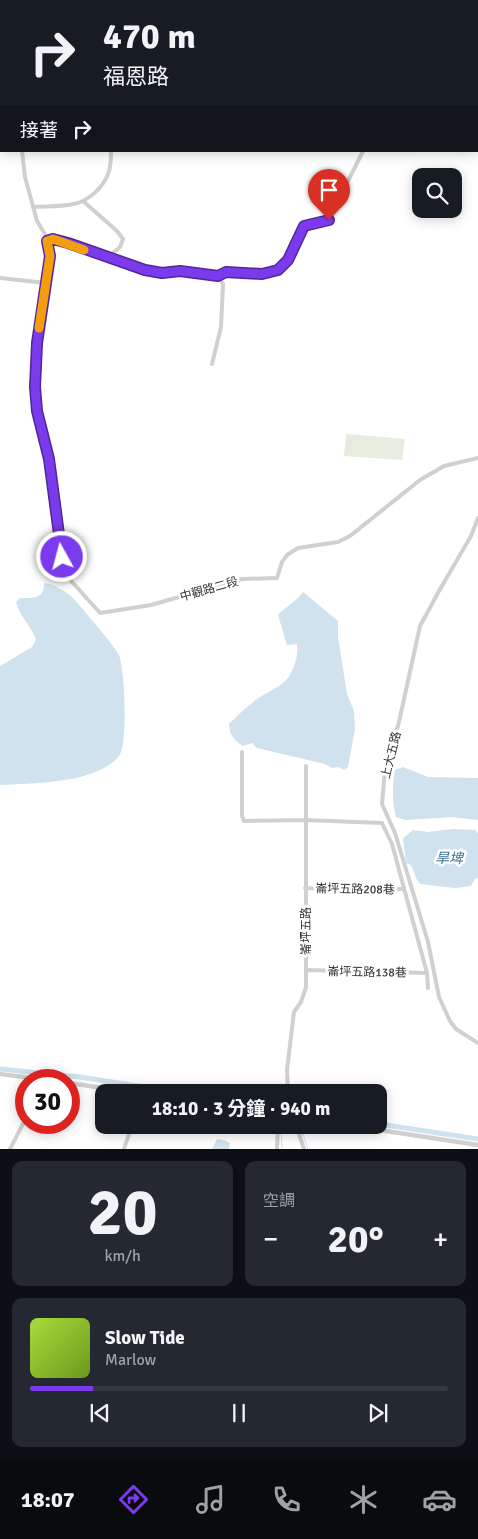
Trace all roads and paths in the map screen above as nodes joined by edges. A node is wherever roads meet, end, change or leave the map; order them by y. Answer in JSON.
{"nodes":[{"id":1,"x":22,"y":152,"type":"edge"},
{"id":2,"x":111,"y":152,"type":"edge"},
{"id":3,"x":362,"y":152,"type":"edge"},
{"id":4,"x":83,"y":201,"type":"junction"},
{"id":5,"x":33,"y":208,"type":"junction"},
{"id":6,"x":47,"y":241,"type":"junction"},
{"id":7,"x":107,"y":258,"type":"junction"},
{"id":8,"x":218,"y":276,"type":"junction"},
{"id":9,"x":0,"y":278,"type":"edge"},
{"id":10,"x":46,"y":283,"type":"junction"},
{"id":11,"x":212,"y":364,"type":"dead end"},
{"id":12,"x":478,"y":458,"type":"edge"},
{"id":13,"x":478,"y":518,"type":"edge"},
{"id":14,"x":242,"y":752,"type":"dead end"},
{"id":15,"x":306,"y":766,"type":"dead end"},
{"id":16,"x":305,"y":820,"type":"junction"},
{"id":17,"x":389,"y":821,"type":"junction"},
{"id":18,"x":386,"y":828,"type":"junction"},
{"id":19,"x":305,"y":888,"type":"junction"},
{"id":20,"x":404,"y":889,"type":"junction"},
{"id":21,"x":306,"y":970,"type":"junction"},
{"id":22,"x":427,"y":973,"type":"junction"},
{"id":23,"x":428,"y":988,"type":"dead end"},
{"id":24,"x":478,"y":1043,"type":"edge"},
{"id":25,"x":0,"y":1074,"type":"edge"},
{"id":26,"x":15,"y":1076,"type":"edge"},
{"id":27,"x":288,"y":1084,"type":"edge"},
{"id":28,"x":80,"y":1085,"type":"edge"},
{"id":29,"x":95,"y":1087,"type":"edge"},
{"id":30,"x":387,"y":1131,"type":"edge"},
{"id":31,"x":18,"y":1134,"type":"edge"},
{"id":32,"x":129,"y":1134,"type":"edge"},
{"id":33,"x":278,"y":1134,"type":"edge"},
{"id":34,"x":299,"y":1134,"type":"edge"},
{"id":35,"x":478,"y":1146,"type":"edge"},
{"id":36,"x":10,"y":1149,"type":"edge"},
{"id":37,"x":124,"y":1149,"type":"edge"},
{"id":38,"x":277,"y":1149,"type":"edge"},
{"id":39,"x":304,"y":1149,"type":"edge"}],
"edges":[{"from":1,"to":5,"type":"street"},
{"from":2,"to":4,"type":"street"},
{"from":3,"to":8,"type":"street"},
{"from":4,"to":5,"type":"street"},
{"from":4,"to":7,"type":"street"},
{"from":5,"to":6,"type":"street"},
{"from":6,"to":7,"type":"street"},
{"from":6,"to":10,"type":"street"},
{"from":7,"to":8,"type":"street"},
{"from":8,"to":11,"type":"street"},
{"from":9,"to":10,"type":"street"},
{"from":10,"to":12,"type":"street","name":"中觀路二段"},
{"from":13,"to":17,"type":"street","name":"上大五路"},
{"from":14,"to":16,"type":"street"},
{"from":15,"to":16,"type":"street","name":"崙坪五路"},
{"from":16,"to":18,"type":"street"},
{"from":16,"to":19,"type":"street","name":"崙坪五路"},
{"from":17,"to":18,"type":"street"},
{"from":17,"to":24,"type":"street","name":"上大五路"},
{"from":18,"to":20,"type":"street"},
{"from":19,"to":20,"type":"street","name":"崙坪五路208巷"},
{"from":19,"to":21,"type":"street","name":"崙坪五路"},
{"from":20,"to":22,"type":"street"},
{"from":21,"to":22,"type":"street","name":"崙坪五路138巷"},
{"from":21,"to":27,"type":"street","name":"崙坪五路"},
{"from":22,"to":23,"type":"street"},
{"from":25,"to":26,"type":"street"},
{"from":28,"to":29,"type":"street"},
{"from":30,"to":35,"type":"street"},
{"from":31,"to":36,"type":"street"},
{"from":32,"to":37,"type":"street"},
{"from":33,"to":38,"type":"street"},
{"from":34,"to":39,"type":"street"}]}
